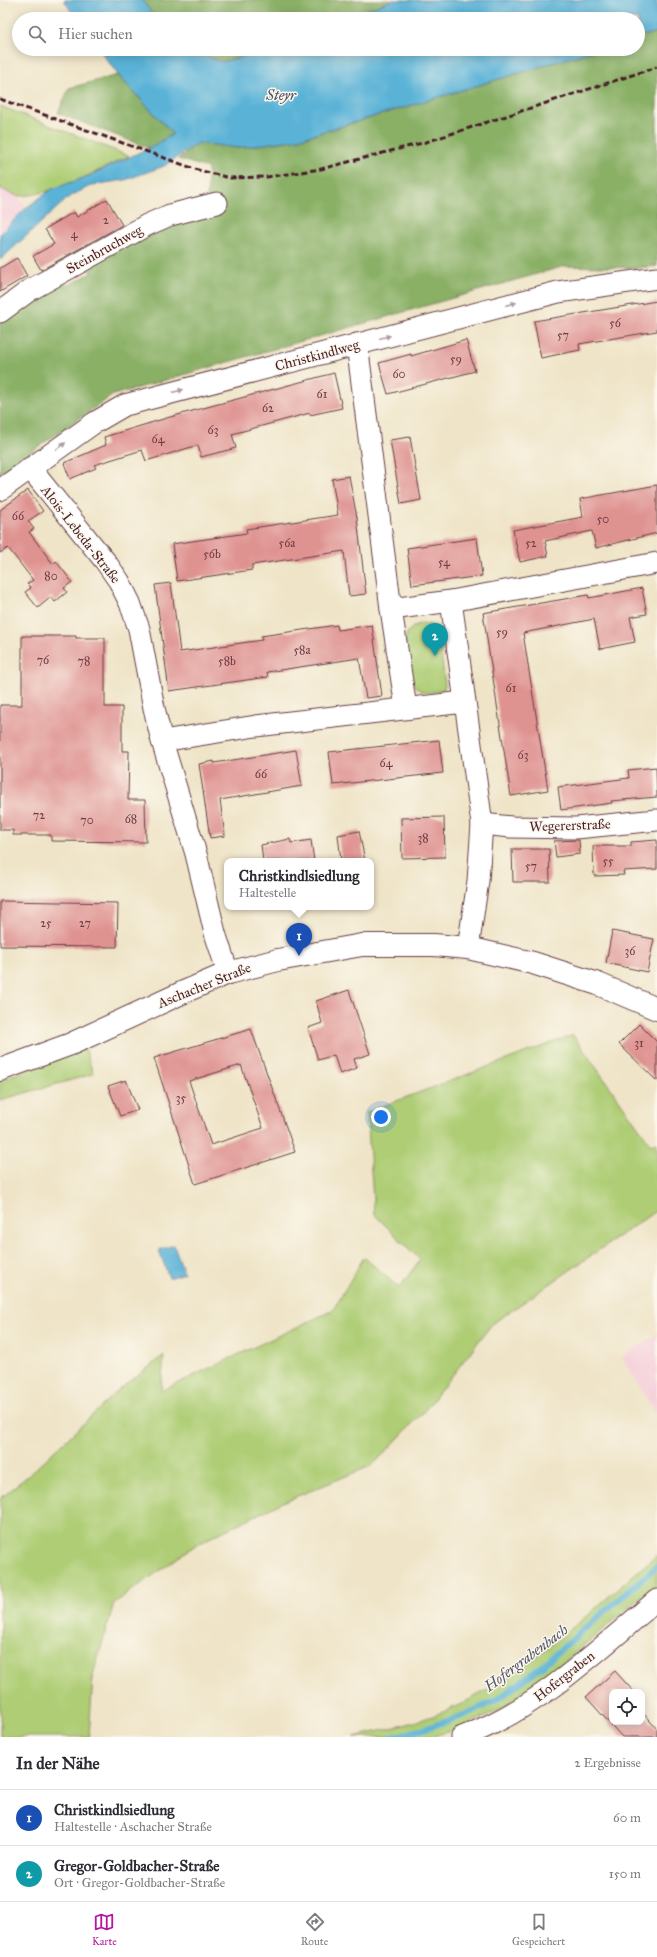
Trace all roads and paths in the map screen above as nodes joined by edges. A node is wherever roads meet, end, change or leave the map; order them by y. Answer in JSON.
{"nodes":[{"id":1,"x":217,"y":203,"type":"dead end"},
{"id":2,"x":657,"y":278,"type":"edge"},
{"id":3,"x":0,"y":312,"type":"edge"},
{"id":4,"x":357,"y":344,"type":"junction"},
{"id":5,"x":30,"y":468,"type":"junction"},
{"id":6,"x":0,"y":490,"type":"edge"},
{"id":7,"x":657,"y":563,"type":"edge"},
{"id":8,"x":451,"y":600,"type":"junction"},
{"id":9,"x":391,"y":609,"type":"junction"},
{"id":10,"x":464,"y":702,"type":"junction"},
{"id":11,"x":406,"y":708,"type":"junction"},
{"id":12,"x":162,"y":741,"type":"junction"},
{"id":13,"x":657,"y":820,"type":"edge"},
{"id":14,"x":482,"y":824,"type":"junction"},
{"id":15,"x":468,"y":948,"type":"junction"},
{"id":16,"x":228,"y":973,"type":"junction"},
{"id":17,"x":657,"y":1009,"type":"edge"},
{"id":18,"x":0,"y":1070,"type":"edge"},
{"id":19,"x":657,"y":1600,"type":"edge"},
{"id":20,"x":462,"y":1737,"type":"edge"}],
"edges":[{"from":1,"to":3,"type":"street","name":"Steinbruchweg"},
{"from":4,"to":2,"type":"street","name":"Christkindlweg","one_way":true},
{"from":5,"to":4,"type":"street","name":"Christkindlweg","one_way":true},
{"from":4,"to":9,"type":"street"},
{"from":5,"to":6,"type":"street","name":"Christkindlweg"},
{"from":5,"to":12,"type":"street","name":"Alois-Lebeda-Straße"},
{"from":7,"to":8,"type":"street"},
{"from":8,"to":9,"type":"street"},
{"from":8,"to":10,"type":"street"},
{"from":9,"to":11,"type":"street"},
{"from":10,"to":11,"type":"street"},
{"from":10,"to":14,"type":"street"},
{"from":11,"to":12,"type":"street"},
{"from":12,"to":16,"type":"street","name":"Alois-Lebeda-Straße"},
{"from":13,"to":14,"type":"street","name":"Wegererstraße"},
{"from":14,"to":15,"type":"street"},
{"from":15,"to":16,"type":"street","name":"Aschacher Straße"},
{"from":15,"to":17,"type":"street","name":"Aschacher Straße"},
{"from":16,"to":18,"type":"street","name":"Aschacher Straße"},
{"from":19,"to":20,"type":"street","name":"Hofergraben"}]}
